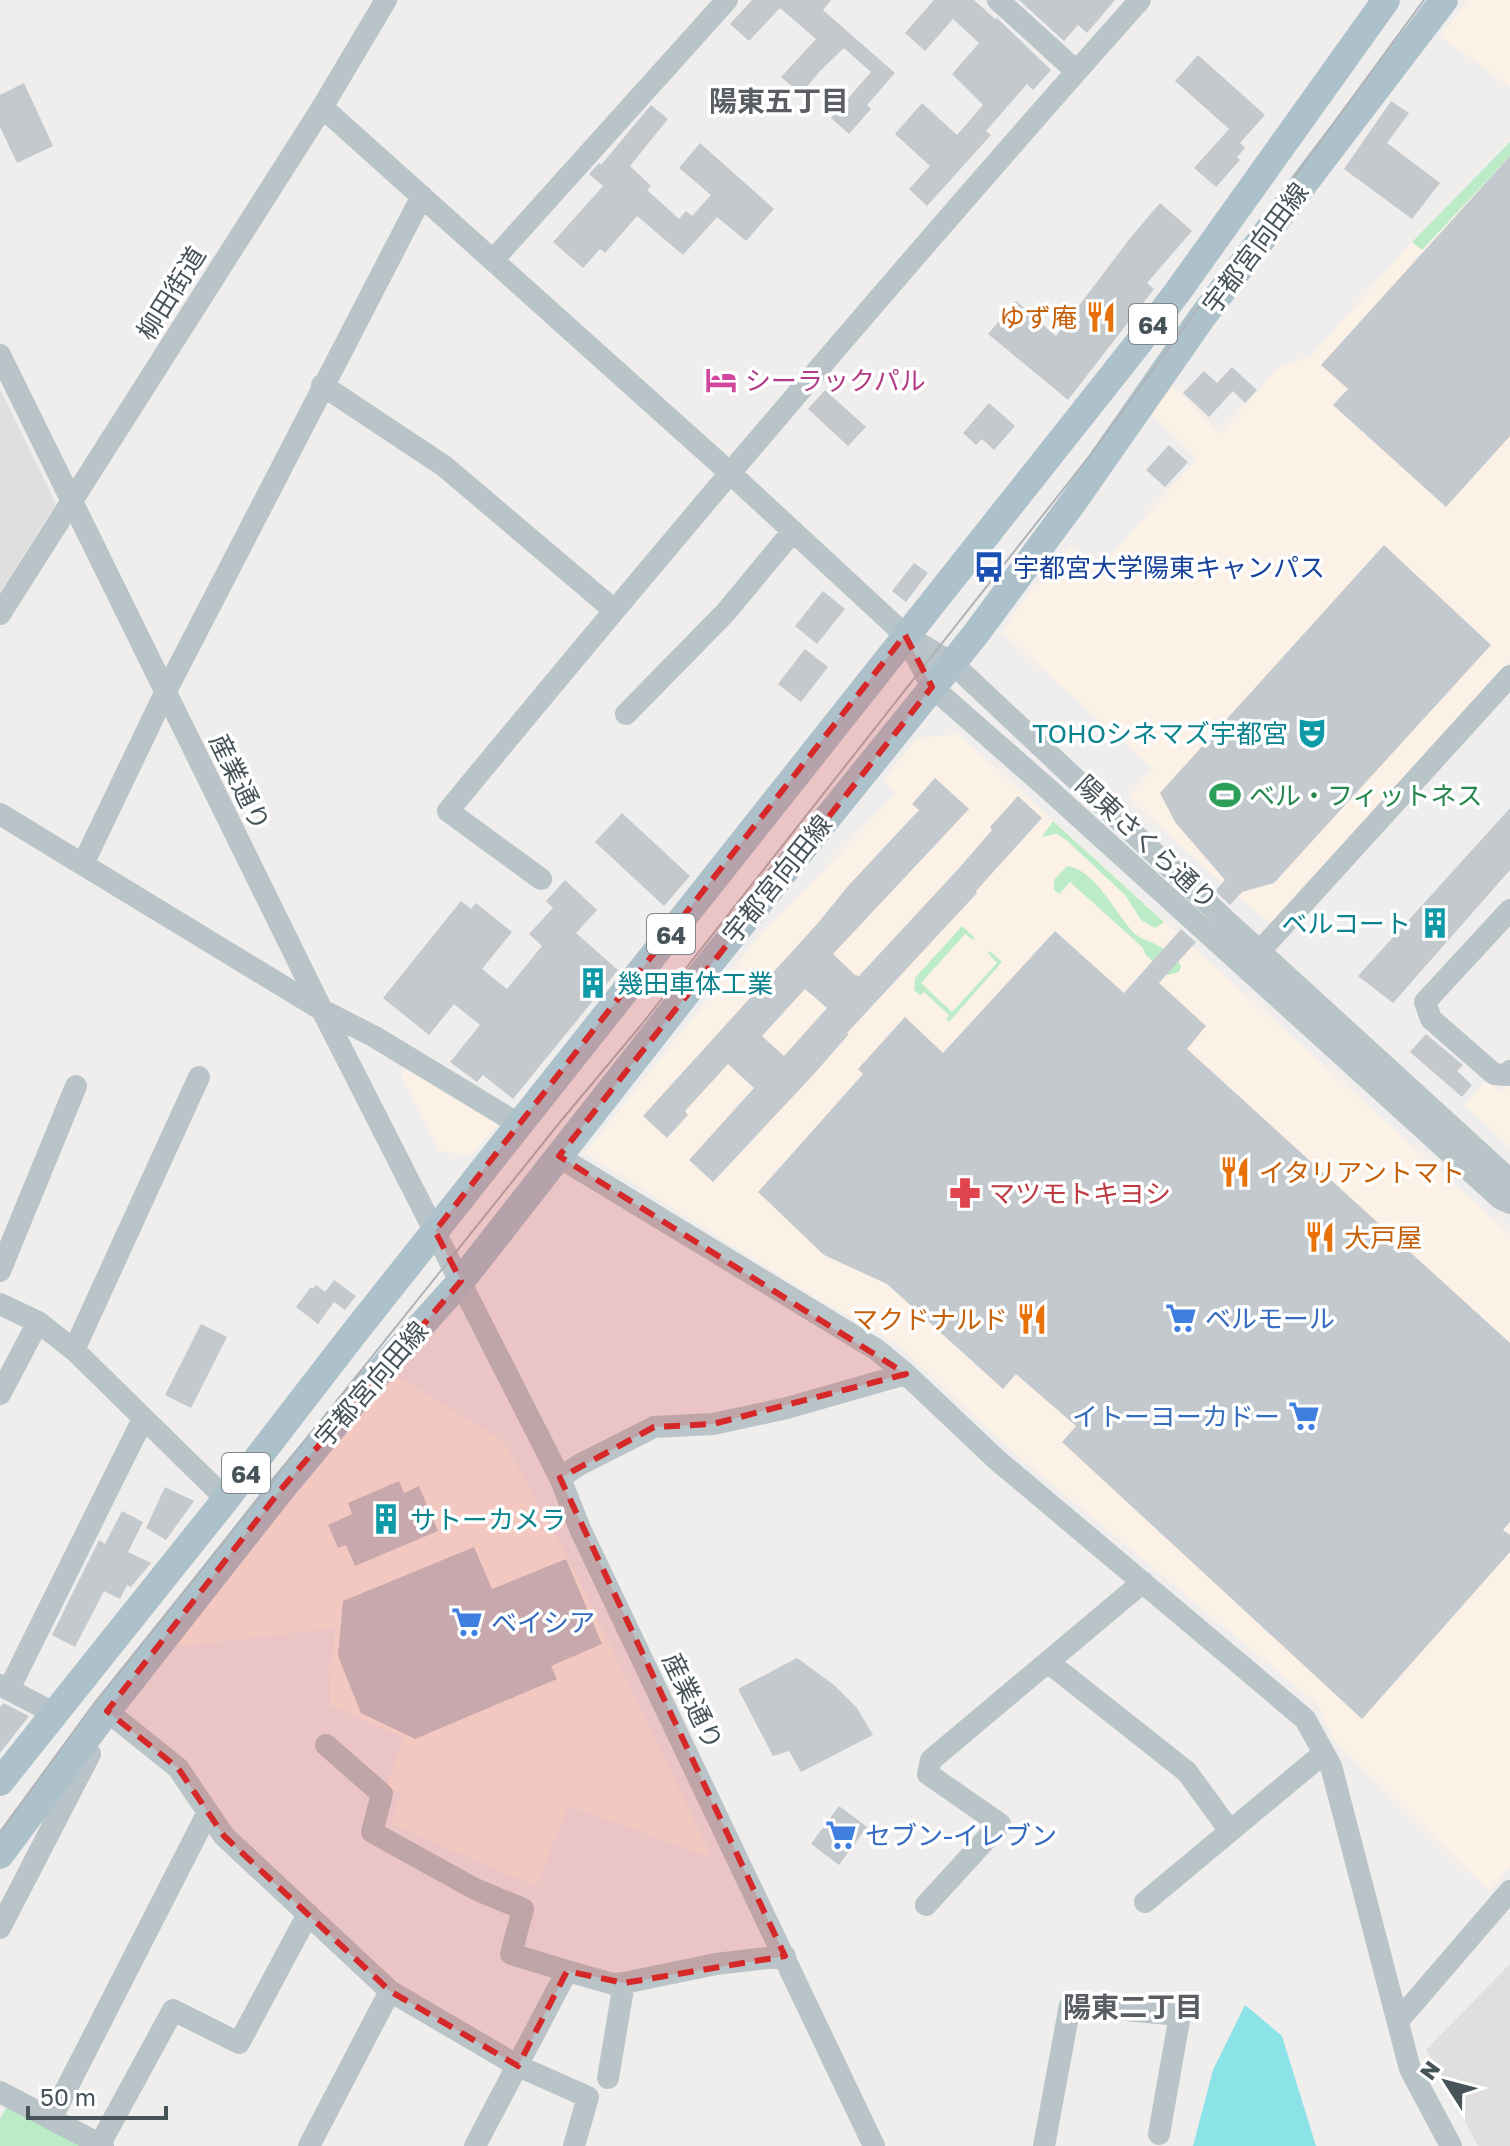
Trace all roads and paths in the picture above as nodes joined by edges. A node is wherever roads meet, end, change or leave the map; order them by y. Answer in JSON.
{"nodes":[{"id":1,"x":386,"y":0,"type":"edge"},
{"id":2,"x":727,"y":0,"type":"edge"},
{"id":3,"x":998,"y":0,"type":"edge"},
{"id":4,"x":1140,"y":0,"type":"edge"},
{"id":5,"x":1386,"y":0,"type":"edge"},
{"id":6,"x":1444,"y":0,"type":"edge"},
{"id":7,"x":1076,"y":71,"type":"junction"},
{"id":8,"x":322,"y":107,"type":"junction"},
{"id":9,"x":422,"y":196,"type":"junction"},
{"id":10,"x":493,"y":260,"type":"junction"},
{"id":11,"x":0,"y":355,"type":"edge"},
{"id":12,"x":322,"y":385,"type":"junction"},
{"id":13,"x":730,"y":473,"type":"junction"},
{"id":14,"x":72,"y":502,"type":"junction"},
{"id":15,"x":793,"y":531,"type":"junction"},
{"id":16,"x":614,"y":610,"type":"junction"},
{"id":17,"x":0,"y":614,"type":"edge"},
{"id":18,"x":905,"y":635,"type":"junction"},
{"id":19,"x":952,"y":663,"type":"junction"},
{"id":20,"x":1507,"y":686,"type":"edge"},
{"id":21,"x":932,"y":687,"type":"junction"},
{"id":22,"x":165,"y":693,"type":"junction"},
{"id":23,"x":626,"y":714,"type":"dead end"},
{"id":24,"x":0,"y":814,"type":"edge"},
{"id":25,"x":83,"y":864,"type":"junction"},
{"id":26,"x":541,"y":879,"type":"dead end"},
{"id":27,"x":1510,"y":910,"type":"edge"},
{"id":28,"x":1260,"y":951,"type":"junction"},
{"id":29,"x":322,"y":1010,"type":"junction"},
{"id":30,"x":1510,"y":1071,"type":"edge"},
{"id":31,"x":199,"y":1077,"type":"dead end"},
{"id":32,"x":76,"y":1086,"type":"dead end"},
{"id":33,"x":520,"y":1125,"type":"junction"},
{"id":34,"x":561,"y":1154,"type":"junction"},
{"id":35,"x":1510,"y":1180,"type":"edge"},
{"id":36,"x":1510,"y":1203,"type":"edge"},
{"id":37,"x":435,"y":1231,"type":"junction"},
{"id":38,"x":0,"y":1271,"type":"edge"},
{"id":39,"x":461,"y":1281,"type":"junction"},
{"id":40,"x":0,"y":1304,"type":"edge"},
{"id":41,"x":38,"y":1322,"type":"junction"},
{"id":42,"x":74,"y":1350,"type":"junction"},
{"id":43,"x":906,"y":1374,"type":"junction"},
{"id":44,"x":0,"y":1394,"type":"edge"},
{"id":45,"x":143,"y":1419,"type":"junction"},
{"id":46,"x":560,"y":1478,"type":"junction"},
{"id":47,"x":226,"y":1499,"type":"junction"},
{"id":48,"x":1143,"y":1582,"type":"junction"},
{"id":49,"x":1048,"y":1662,"type":"junction"},
{"id":50,"x":5,"y":1687,"type":"edge"},
{"id":51,"x":107,"y":1711,"type":"junction"},
{"id":52,"x":54,"y":1713,"type":"junction"},
{"id":53,"x":326,"y":1745,"type":"dead end"},
{"id":54,"x":80,"y":1747,"type":"junction"},
{"id":55,"x":1324,"y":1753,"type":"junction"},
{"id":56,"x":0,"y":1782,"type":"edge"},
{"id":57,"x":208,"y":1812,"type":"junction"},
{"id":58,"x":1230,"y":1831,"type":"junction"},
{"id":59,"x":0,"y":1855,"type":"edge"},
{"id":60,"x":1510,"y":1891,"type":"edge"},
{"id":61,"x":1145,"y":1902,"type":"dead end"},
{"id":62,"x":926,"y":1905,"type":"dead end"},
{"id":63,"x":308,"y":1914,"type":"junction"},
{"id":64,"x":0,"y":1928,"type":"edge"},
{"id":65,"x":785,"y":1956,"type":"junction"},
{"id":66,"x":567,"y":1971,"type":"junction"},
{"id":67,"x":624,"y":1983,"type":"junction"},
{"id":68,"x":390,"y":1991,"type":"junction"},
{"id":69,"x":1398,"y":2021,"type":"junction"},
{"id":70,"x":518,"y":2066,"type":"junction"},
{"id":71,"x":608,"y":2078,"type":"dead end"},
{"id":72,"x":0,"y":2092,"type":"edge"},
{"id":73,"x":51,"y":2119,"type":"junction"},
{"id":74,"x":1159,"y":2134,"type":"dead end"},
{"id":75,"x":102,"y":2145,"type":"edge"},
{"id":76,"x":309,"y":2146,"type":"edge"},
{"id":77,"x":475,"y":2146,"type":"edge"},
{"id":78,"x":574,"y":2146,"type":"edge"},
{"id":79,"x":874,"y":2146,"type":"edge"},
{"id":80,"x":1044,"y":2146,"type":"edge"},
{"id":81,"x":1451,"y":2146,"type":"edge"}],
"edges":[{"from":1,"to":8,"type":"street","name":"柳田街道"},
{"from":2,"to":10,"type":"street"},
{"from":3,"to":7,"type":"street"},
{"from":4,"to":7,"type":"street"},
{"from":5,"to":18,"type":"main road","name":"宇都宮向田線","number":"64"},
{"from":6,"to":19,"type":"main road","name":"宇都宮向田線","number":"64"},
{"from":7,"to":13,"type":"street"},
{"from":8,"to":9,"type":"street"},
{"from":8,"to":14,"type":"street","name":"柳田街道"},
{"from":9,"to":10,"type":"street"},
{"from":9,"to":12,"type":"street"},
{"from":10,"to":13,"type":"street"},
{"from":11,"to":14,"type":"street","name":"産業通り"},
{"from":12,"to":16,"type":"street"},
{"from":12,"to":22,"type":"street"},
{"from":13,"to":15,"type":"street"},
{"from":13,"to":16,"type":"street"},
{"from":14,"to":17,"type":"street","name":"柳田街道"},
{"from":14,"to":22,"type":"street","name":"産業通り"},
{"from":15,"to":18,"type":"street"},
{"from":15,"to":23,"type":"street"},
{"from":16,"to":26,"type":"street"},
{"from":18,"to":19,"type":"street","name":"陽東さくら通り"},
{"from":18,"to":21,"type":"street","name":"陽東さくら通り"},
{"from":18,"to":33,"type":"main road","name":"宇都宮向田線","number":"64"},
{"from":19,"to":21,"type":"main road","name":"宇都宮向田線","number":"64"},
{"from":19,"to":28,"type":"street","name":"陽東さくら通り"},
{"from":20,"to":28,"type":"street"},
{"from":21,"to":34,"type":"main road","name":"宇都宮向田線","number":"64"},
{"from":21,"to":36,"type":"street","name":"陽東さくら通り"},
{"from":22,"to":25,"type":"street"},
{"from":22,"to":29,"type":"street","name":"産業通り"},
{"from":24,"to":25,"type":"street"},
{"from":25,"to":29,"type":"street"},
{"from":27,"to":30,"type":"street"},
{"from":28,"to":35,"type":"street","name":"陽東さくら通り"},
{"from":29,"to":33,"type":"street"},
{"from":29,"to":37,"type":"street","name":"産業通り"},
{"from":31,"to":42,"type":"street"},
{"from":32,"to":38,"type":"street"},
{"from":33,"to":37,"type":"main road","name":"宇都宮向田線","number":"64"},
{"from":34,"to":39,"type":"main road","name":"宇都宮向田線","number":"64"},
{"from":34,"to":43,"type":"street"},
{"from":37,"to":39,"type":"street","name":"産業通り"},
{"from":37,"to":47,"type":"main road","name":"宇都宮向田線","number":"64"},
{"from":39,"to":46,"type":"street","name":"産業通り"},
{"from":39,"to":51,"type":"main road","name":"宇都宮向田線","number":"64"},
{"from":40,"to":41,"type":"street"},
{"from":41,"to":42,"type":"street"},
{"from":41,"to":44,"type":"street"},
{"from":42,"to":45,"type":"street"},
{"from":43,"to":46,"type":"street"},
{"from":43,"to":48,"type":"street"},
{"from":45,"to":47,"type":"street"},
{"from":45,"to":50,"type":"street"},
{"from":46,"to":65,"type":"street","name":"産業通り"},
{"from":47,"to":52,"type":"main road","name":"宇都宮向田線","number":"64"},
{"from":48,"to":49,"type":"street"},
{"from":48,"to":55,"type":"street"},
{"from":49,"to":58,"type":"street"},
{"from":49,"to":62,"type":"street"},
{"from":50,"to":52,"type":"street"},
{"from":51,"to":54,"type":"main road","name":"宇都宮向田線","number":"64"},
{"from":51,"to":57,"type":"street"},
{"from":52,"to":56,"type":"main road","name":"宇都宮向田線","number":"64"},
{"from":53,"to":66,"type":"street"},
{"from":54,"to":59,"type":"main road","name":"宇都宮向田線","number":"64"},
{"from":54,"to":64,"type":"street"},
{"from":55,"to":58,"type":"street"},
{"from":55,"to":69,"type":"street"},
{"from":57,"to":63,"type":"street"},
{"from":57,"to":73,"type":"street"},
{"from":58,"to":61,"type":"street"},
{"from":60,"to":69,"type":"street"},
{"from":63,"to":68,"type":"street"},
{"from":63,"to":75,"type":"street"},
{"from":65,"to":67,"type":"street"},
{"from":65,"to":79,"type":"street","name":"産業通り"},
{"from":66,"to":67,"type":"street"},
{"from":66,"to":70,"type":"street"},
{"from":67,"to":71,"type":"street"},
{"from":68,"to":70,"type":"street"},
{"from":68,"to":76,"type":"street"},
{"from":69,"to":81,"type":"street"},
{"from":70,"to":77,"type":"street"},
{"from":70,"to":78,"type":"street"},
{"from":72,"to":73,"type":"street"},
{"from":73,"to":75,"type":"street"},
{"from":74,"to":80,"type":"street"}]}
